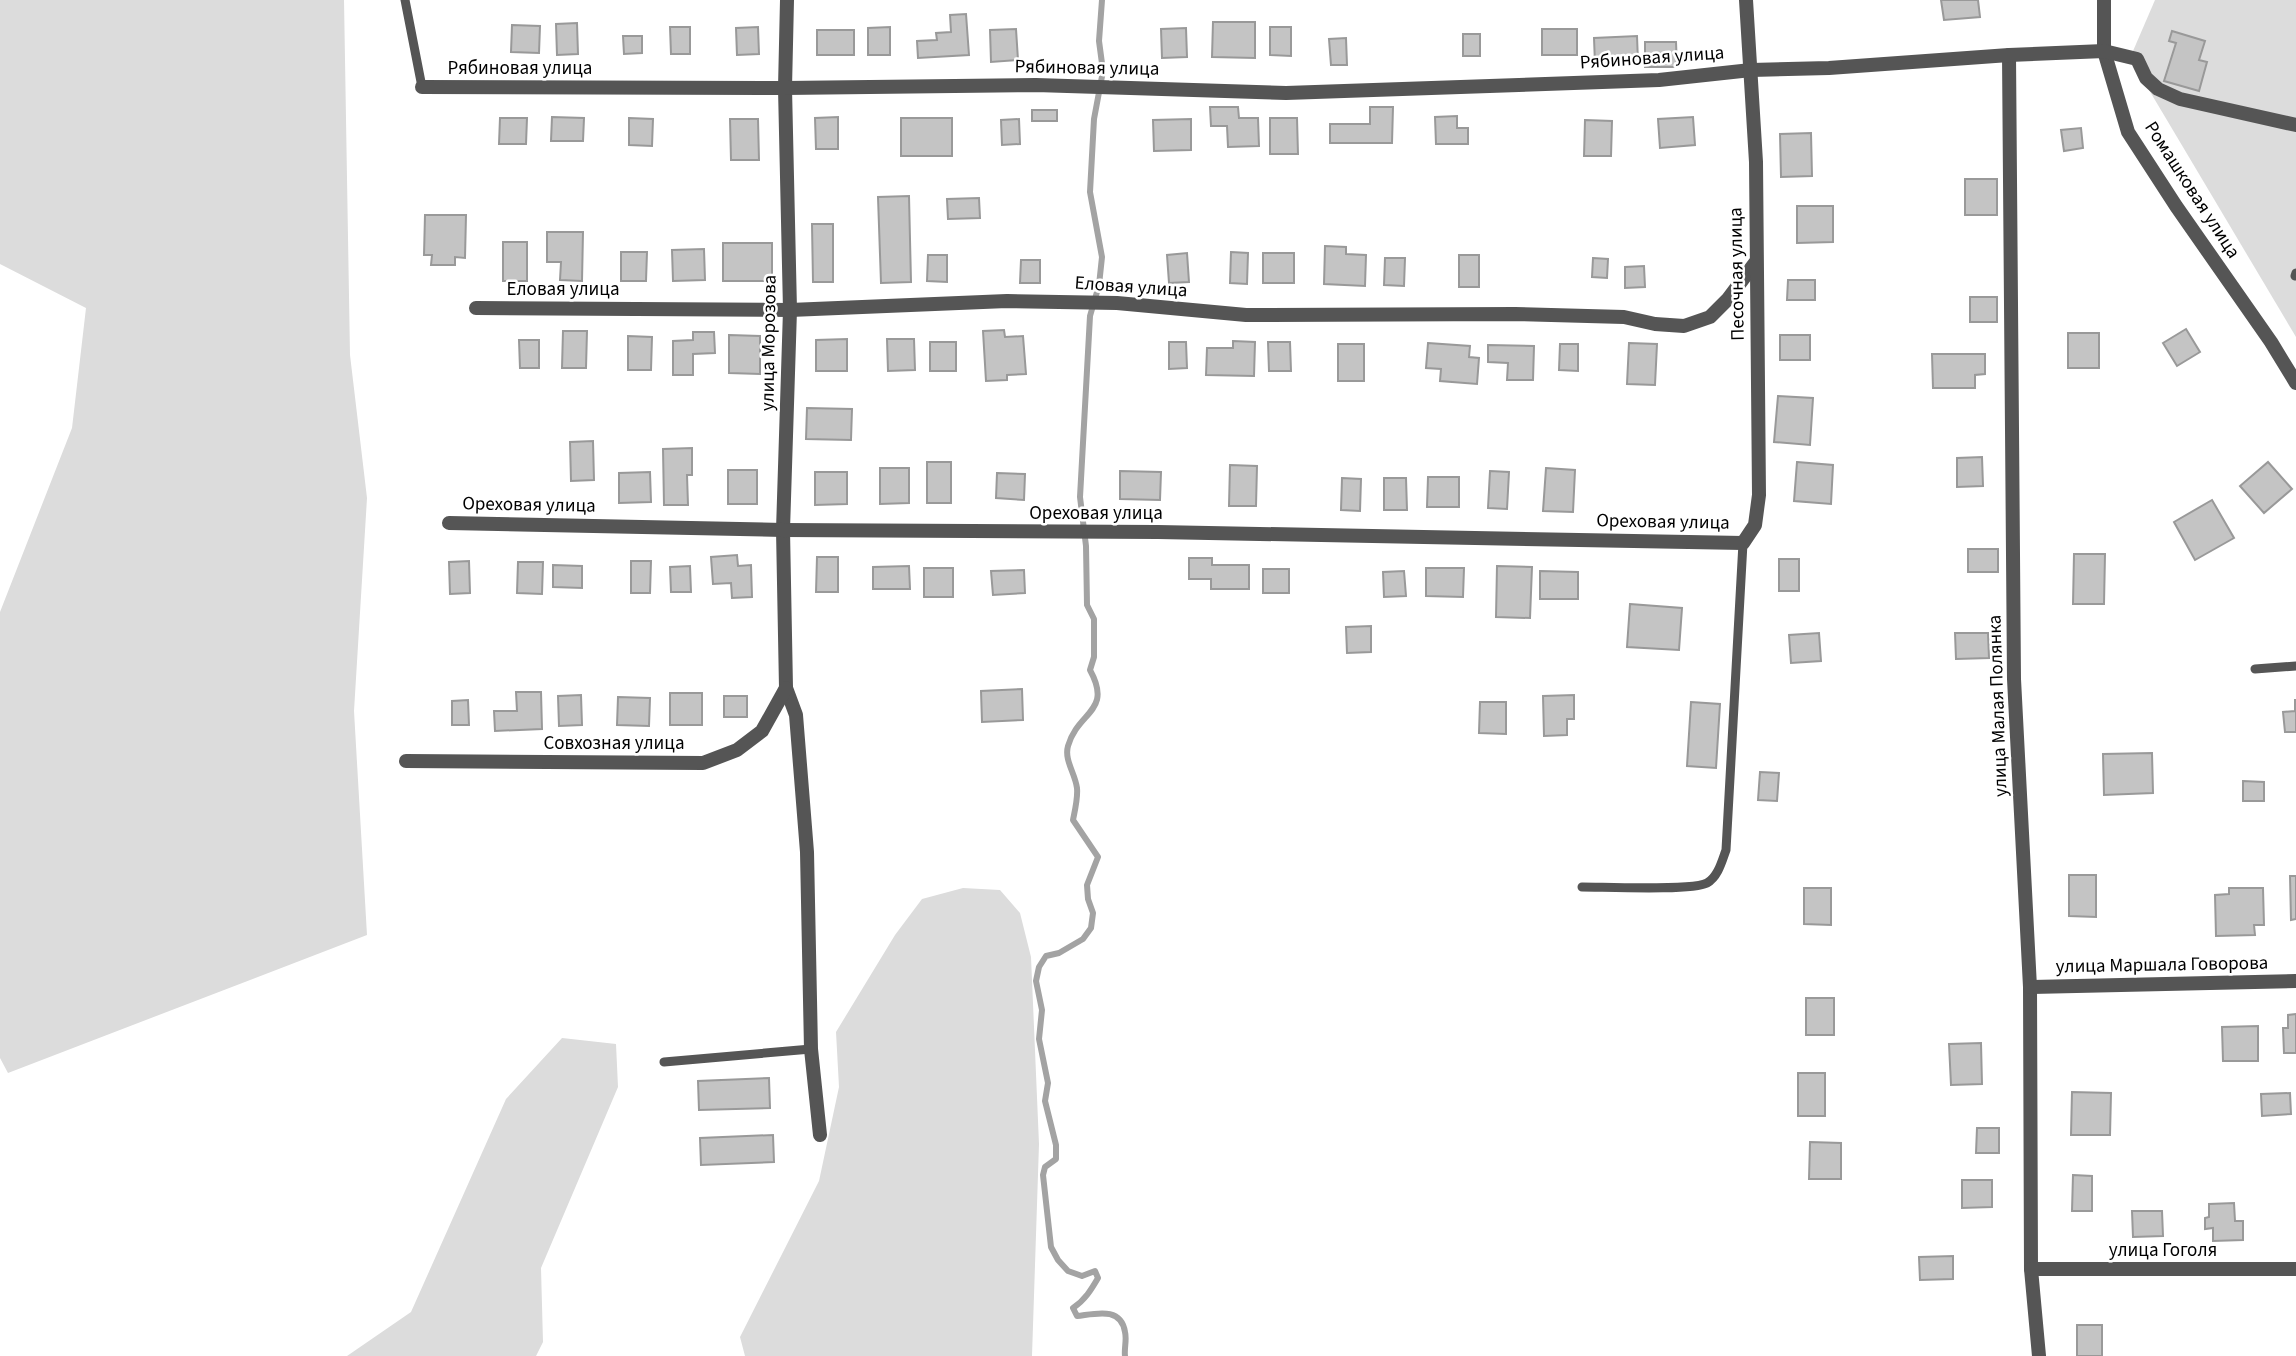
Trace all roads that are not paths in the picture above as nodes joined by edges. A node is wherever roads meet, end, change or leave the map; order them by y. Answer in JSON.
{"nodes":[{"id":1,"x":405,"y":0,"type":"edge"},
{"id":2,"x":787,"y":0,"type":"edge"},
{"id":3,"x":1746,"y":0,"type":"edge"},
{"id":4,"x":2104,"y":0,"type":"edge"},
{"id":5,"x":2104,"y":51,"type":"junction"},
{"id":6,"x":2009,"y":55,"type":"junction"},
{"id":7,"x":1751,"y":70,"type":"junction"},
{"id":8,"x":422,"y":87,"type":"joint"},
{"id":9,"x":785,"y":88,"type":"junction"},
{"id":10,"x":2296,"y":125,"type":"edge"},
{"id":11,"x":1755,"y":263,"type":"junction"},
{"id":12,"x":476,"y":308,"type":"dead end"},
{"id":13,"x":790,"y":310,"type":"junction"},
{"id":14,"x":2296,"y":383,"type":"edge"},
{"id":15,"x":449,"y":523,"type":"dead end"},
{"id":16,"x":783,"y":530,"type":"junction"},
{"id":17,"x":1743,"y":543,"type":"junction"},
{"id":18,"x":2296,"y":666,"type":"edge"},
{"id":19,"x":2255,"y":669,"type":"dead end"},
{"id":20,"x":786,"y":688,"type":"junction"},
{"id":21,"x":407,"y":761,"type":"dead end"},
{"id":22,"x":1583,"y":887,"type":"dead end"},
{"id":23,"x":2296,"y":981,"type":"edge"},
{"id":24,"x":2029,"y":987,"type":"junction"},
{"id":25,"x":811,"y":1049,"type":"junction"},
{"id":26,"x":664,"y":1062,"type":"dead end"},
{"id":27,"x":820,"y":1135,"type":"dead end"},
{"id":28,"x":2031,"y":1269,"type":"junction"},
{"id":29,"x":2296,"y":1269,"type":"edge"},
{"id":30,"x":2039,"y":1356,"type":"edge"}],
"edges":[{"from":1,"to":8,"type":"lane"},
{"from":2,"to":9,"type":"street","name":"улица Морозова"},
{"from":3,"to":7,"type":"street","name":"Песочная улица"},
{"from":4,"to":5,"type":"street","name":"Ромашковая улица"},
{"from":5,"to":6,"type":"street","name":"Рябиновая улица"},
{"from":5,"to":10,"type":"street","name":"Рябиновая улица"},
{"from":5,"to":14,"type":"street","name":"Ромашковая улица"},
{"from":6,"to":7,"type":"street","name":"Рябиновая улица"},
{"from":6,"to":24,"type":"street","name":"улица Малая Полянка"},
{"from":7,"to":9,"type":"street","name":"Рябиновая улица"},
{"from":7,"to":11,"type":"street","name":"Песочная улица"},
{"from":8,"to":9,"type":"street","name":"Рябиновая улица"},
{"from":9,"to":13,"type":"street","name":"улица Морозова"},
{"from":11,"to":13,"type":"street","name":"Еловая улица"},
{"from":11,"to":17,"type":"street","name":"Песочная улица"},
{"from":12,"to":13,"type":"street","name":"Еловая улица"},
{"from":13,"to":16,"type":"street","name":"улица Морозова"},
{"from":15,"to":16,"type":"street","name":"Ореховая улица"},
{"from":16,"to":17,"type":"street","name":"Ореховая улица"},
{"from":16,"to":20,"type":"street","name":"улица Морозова"},
{"from":17,"to":22,"type":"lane"},
{"from":18,"to":19,"type":"lane"},
{"from":20,"to":21,"type":"street","name":"Совхозная улица"},
{"from":20,"to":25,"type":"street"},
{"from":23,"to":24,"type":"street","name":"улица Маршала Говорова"},
{"from":24,"to":28,"type":"street","name":"улица Малая Полянка"},
{"from":25,"to":26,"type":"lane"},
{"from":25,"to":27,"type":"street"},
{"from":28,"to":29,"type":"street","name":"улица Гоголя"},
{"from":28,"to":30,"type":"street","name":"улица Малая Полянка"}]}
